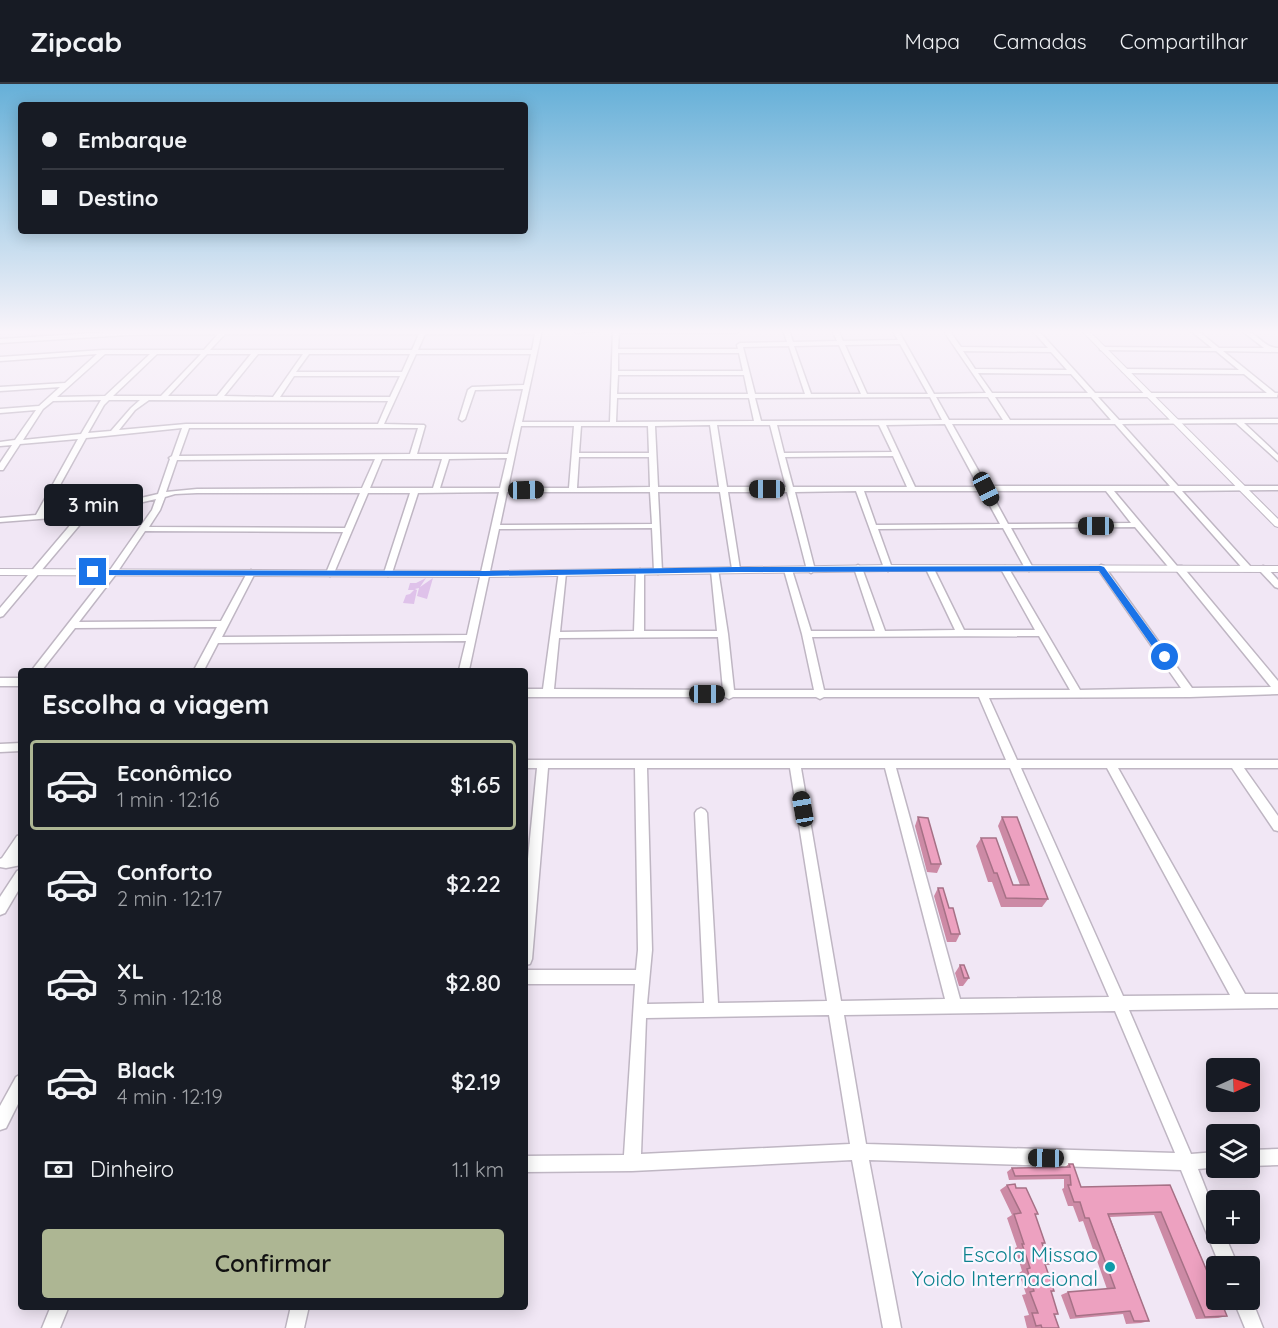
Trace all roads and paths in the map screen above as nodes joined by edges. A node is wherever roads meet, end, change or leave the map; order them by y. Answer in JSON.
{"nodes":[{"id":1,"x":15,"y":388,"type":"edge"},
{"id":2,"x":61,"y":388,"type":"edge"},
{"id":3,"x":116,"y":388,"type":"edge"},
{"id":4,"x":172,"y":388,"type":"edge"},
{"id":5,"x":227,"y":388,"type":"edge"},
{"id":6,"x":282,"y":388,"type":"edge"},
{"id":7,"x":398,"y":388,"type":"edge"},
{"id":8,"x":474,"y":388,"type":"edge"},
{"id":9,"x":526,"y":388,"type":"edge"},
{"id":10,"x":615,"y":388,"type":"edge"},
{"id":11,"x":750,"y":388,"type":"edge"},
{"id":12,"x":806,"y":388,"type":"edge"},
{"id":13,"x":862,"y":388,"type":"edge"},
{"id":14,"x":929,"y":388,"type":"edge"},
{"id":15,"x":985,"y":388,"type":"edge"},
{"id":16,"x":1086,"y":388,"type":"edge"},
{"id":17,"x":1141,"y":388,"type":"edge"},
{"id":18,"x":0,"y":389,"type":"edge"},
{"id":19,"x":990,"y":395,"type":"junction"},
{"id":20,"x":1092,"y":395,"type":"junction"},
{"id":21,"x":1148,"y":395,"type":"junction"},
{"id":22,"x":615,"y":396,"type":"junction"},
{"id":23,"x":752,"y":396,"type":"junction"},
{"id":24,"x":809,"y":396,"type":"junction"},
{"id":25,"x":866,"y":396,"type":"junction"},
{"id":26,"x":934,"y":396,"type":"junction"},
{"id":27,"x":1277,"y":396,"type":"edge"},
{"id":28,"x":105,"y":398,"type":"junction"},
{"id":29,"x":147,"y":398,"type":"junction"},
{"id":30,"x":163,"y":398,"type":"junction"},
{"id":31,"x":50,"y":399,"type":"junction"},
{"id":32,"x":218,"y":399,"type":"junction"},
{"id":33,"x":275,"y":399,"type":"junction"},
{"id":34,"x":392,"y":399,"type":"junction"},
{"id":35,"x":41,"y":408,"type":"junction"},
{"id":36,"x":0,"y":411,"type":"edge"},
{"id":37,"x":462,"y":419,"type":"dead end"},
{"id":38,"x":1175,"y":421,"type":"junction"},
{"id":39,"x":1238,"y":421,"type":"junction"},
{"id":40,"x":1278,"y":421,"type":"edge"},
{"id":41,"x":1008,"y":422,"type":"junction"},
{"id":42,"x":1117,"y":422,"type":"junction"},
{"id":43,"x":758,"y":423,"type":"junction"},
{"id":44,"x":773,"y":423,"type":"junction"},
{"id":45,"x":882,"y":423,"type":"junction"},
{"id":46,"x":948,"y":423,"type":"junction"},
{"id":47,"x":518,"y":424,"type":"junction"},
{"id":48,"x":578,"y":424,"type":"junction"},
{"id":49,"x":613,"y":424,"type":"junction"},
{"id":50,"x":651,"y":424,"type":"junction"},
{"id":51,"x":712,"y":424,"type":"junction"},
{"id":52,"x":186,"y":426,"type":"junction"},
{"id":53,"x":380,"y":426,"type":"junction"},
{"id":54,"x":113,"y":433,"type":"junction"},
{"id":55,"x":84,"y":435,"type":"junction"},
{"id":56,"x":17,"y":442,"type":"junction"},
{"id":57,"x":0,"y":444,"type":"edge"},
{"id":58,"x":897,"y":454,"type":"junction"},
{"id":59,"x":575,"y":455,"type":"junction"},
{"id":60,"x":651,"y":455,"type":"junction"},
{"id":61,"x":780,"y":455,"type":"junction"},
{"id":62,"x":380,"y":456,"type":"junction"},
{"id":63,"x":413,"y":456,"type":"junction"},
{"id":64,"x":446,"y":456,"type":"junction"},
{"id":65,"x":511,"y":456,"type":"junction"},
{"id":66,"x":1276,"y":456,"type":"edge"},
{"id":67,"x":173,"y":458,"type":"junction"},
{"id":68,"x":0,"y":468,"type":"edge"},
{"id":69,"x":1176,"y":487,"type":"junction"},
{"id":70,"x":1242,"y":487,"type":"junction"},
{"id":71,"x":1108,"y":488,"type":"junction"},
{"id":72,"x":1278,"y":488,"type":"edge"},
{"id":73,"x":573,"y":489,"type":"junction"},
{"id":74,"x":654,"y":489,"type":"junction"},
{"id":75,"x":722,"y":489,"type":"junction"},
{"id":76,"x":790,"y":489,"type":"junction"},
{"id":77,"x":859,"y":489,"type":"junction"},
{"id":78,"x":912,"y":489,"type":"junction"},
{"id":79,"x":986,"y":489,"type":"junction"},
{"id":80,"x":364,"y":490,"type":"junction"},
{"id":81,"x":415,"y":490,"type":"junction"},
{"id":82,"x":436,"y":490,"type":"junction"},
{"id":83,"x":503,"y":490,"type":"junction"},
{"id":84,"x":161,"y":495,"type":"junction"},
{"id":85,"x":85,"y":513,"type":"junction"},
{"id":86,"x":39,"y":516,"type":"junction"},
{"id":87,"x":4,"y":520,"type":"edge"},
{"id":88,"x":1278,"y":524,"type":"edge"},
{"id":89,"x":1137,"y":525,"type":"junction"},
{"id":90,"x":657,"y":526,"type":"junction"},
{"id":91,"x":1005,"y":526,"type":"junction"},
{"id":92,"x":496,"y":527,"type":"junction"},
{"id":93,"x":872,"y":527,"type":"junction"},
{"id":94,"x":0,"y":528,"type":"edge"},
{"id":95,"x":143,"y":529,"type":"junction"},
{"id":96,"x":348,"y":530,"type":"junction"},
{"id":97,"x":858,"y":568,"type":"junction"},
{"id":98,"x":888,"y":568,"type":"junction"},
{"id":99,"x":1005,"y":568,"type":"junction"},
{"id":100,"x":1029,"y":568,"type":"junction"},
{"id":101,"x":1101,"y":568,"type":"junction"},
{"id":102,"x":1177,"y":568,"type":"junction"},
{"id":103,"x":736,"y":569,"type":"junction"},
{"id":104,"x":930,"y":569,"type":"junction"},
{"id":105,"x":1248,"y":569,"type":"junction"},
{"id":106,"x":1263,"y":569,"type":"junction"},
{"id":107,"x":1278,"y":569,"type":"edge"},
{"id":108,"x":788,"y":570,"type":"junction"},
{"id":109,"x":811,"y":570,"type":"junction"},
{"id":110,"x":658,"y":571,"type":"junction"},
{"id":111,"x":715,"y":571,"type":"junction"},
{"id":112,"x":0,"y":572,"type":"edge"},
{"id":113,"x":36,"y":572,"type":"junction"},
{"id":114,"x":113,"y":572,"type":"junction"},
{"id":115,"x":251,"y":573,"type":"junction"},
{"id":116,"x":330,"y":573,"type":"junction"},
{"id":117,"x":388,"y":573,"type":"junction"},
{"id":118,"x":562,"y":573,"type":"junction"},
{"id":119,"x":640,"y":573,"type":"junction"},
{"id":120,"x":485,"y":574,"type":"junction"},
{"id":121,"x":1278,"y":585,"type":"edge"},
{"id":122,"x":0,"y":614,"type":"edge"},
{"id":123,"x":224,"y":624,"type":"junction"},
{"id":124,"x":71,"y":625,"type":"junction"},
{"id":125,"x":881,"y":633,"type":"junction"},
{"id":126,"x":961,"y":633,"type":"junction"},
{"id":127,"x":1042,"y":633,"type":"junction"},
{"id":128,"x":555,"y":634,"type":"junction"},
{"id":129,"x":639,"y":634,"type":"junction"},
{"id":130,"x":723,"y":634,"type":"junction"},
{"id":131,"x":807,"y":634,"type":"junction"},
{"id":132,"x":471,"y":638,"type":"junction"},
{"id":133,"x":216,"y":640,"type":"junction"},
{"id":134,"x":39,"y":668,"type":"edge"},
{"id":135,"x":200,"y":668,"type":"edge"},
{"id":136,"x":464,"y":668,"type":"edge"},
{"id":137,"x":0,"y":682,"type":"edge"},
{"id":138,"x":18,"y":682,"type":"edge"},
{"id":139,"x":1278,"y":689,"type":"edge"},
{"id":140,"x":528,"y":693,"type":"edge"},
{"id":141,"x":548,"y":693,"type":"junction"},
{"id":142,"x":982,"y":693,"type":"junction"},
{"id":143,"x":1190,"y":693,"type":"junction"},
{"id":144,"x":729,"y":694,"type":"junction"},
{"id":145,"x":1077,"y":694,"type":"junction"},
{"id":146,"x":820,"y":695,"type":"junction"},
{"id":147,"x":18,"y":747,"type":"edge"},
{"id":148,"x":0,"y":748,"type":"edge"},
{"id":149,"x":528,"y":764,"type":"edge"},
{"id":150,"x":543,"y":764,"type":"junction"},
{"id":151,"x":1278,"y":764,"type":"edge"},
{"id":152,"x":641,"y":765,"type":"junction"},
{"id":153,"x":795,"y":765,"type":"junction"},
{"id":154,"x":1110,"y":765,"type":"junction"},
{"id":155,"x":1236,"y":765,"type":"junction"},
{"id":156,"x":890,"y":766,"type":"junction"},
{"id":157,"x":1015,"y":766,"type":"junction"},
{"id":158,"x":701,"y":813,"type":"dead end"},
{"id":159,"x":1278,"y":826,"type":"edge"},
{"id":160,"x":18,"y":844,"type":"edge"},
{"id":161,"x":18,"y":860,"type":"edge"},
{"id":162,"x":3,"y":863,"type":"edge"},
{"id":163,"x":18,"y":880,"type":"edge"},
{"id":164,"x":0,"y":909,"type":"edge"},
{"id":165,"x":528,"y":926,"type":"edge"},
{"id":166,"x":528,"y":977,"type":"edge"},
{"id":167,"x":642,"y":977,"type":"junction"},
{"id":168,"x":1242,"y":1001,"type":"junction"},
{"id":169,"x":1278,"y":1001,"type":"edge"},
{"id":170,"x":1119,"y":1002,"type":"junction"},
{"id":171,"x":954,"y":1005,"type":"junction"},
{"id":172,"x":836,"y":1007,"type":"junction"},
{"id":173,"x":711,"y":1009,"type":"junction"},
{"id":174,"x":639,"y":1011,"type":"junction"},
{"id":175,"x":18,"y":1088,"type":"edge"},
{"id":176,"x":0,"y":1122,"type":"edge"},
{"id":177,"x":859,"y":1152,"type":"junction"},
{"id":178,"x":1278,"y":1157,"type":"edge"},
{"id":179,"x":1260,"y":1158,"type":"edge"},
{"id":180,"x":1206,"y":1161,"type":"edge"},
{"id":181,"x":1187,"y":1162,"type":"junction"},
{"id":182,"x":632,"y":1163,"type":"junction"},
{"id":183,"x":528,"y":1164,"type":"edge"},
{"id":184,"x":1225,"y":1256,"type":"edge"},
{"id":185,"x":58,"y":1310,"type":"edge"},
{"id":186,"x":299,"y":1310,"type":"edge"},
{"id":187,"x":1247,"y":1310,"type":"edge"},
{"id":188,"x":51,"y":1328,"type":"edge"},
{"id":189,"x":295,"y":1328,"type":"edge"},
{"id":190,"x":892,"y":1328,"type":"edge"},
{"id":191,"x":1254,"y":1328,"type":"edge"}],
"edges":[{"from":1,"to":18,"type":"street"},
{"from":2,"to":31,"type":"street"},
{"from":3,"to":28,"type":"street"},
{"from":4,"to":30,"type":"street"},
{"from":5,"to":32,"type":"street"},
{"from":6,"to":33,"type":"street"},
{"from":7,"to":34,"type":"street"},
{"from":8,"to":37,"type":"street"},
{"from":9,"to":47,"type":"street"},
{"from":10,"to":22,"type":"street"},
{"from":11,"to":23,"type":"street"},
{"from":12,"to":24,"type":"street"},
{"from":13,"to":25,"type":"street"},
{"from":14,"to":26,"type":"street"},
{"from":15,"to":19,"type":"street"},
{"from":16,"to":20,"type":"street"},
{"from":17,"to":21,"type":"street"},
{"from":19,"to":20,"type":"street"},
{"from":19,"to":26,"type":"street"},
{"from":19,"to":41,"type":"street"},
{"from":20,"to":21,"type":"street"},
{"from":20,"to":42,"type":"street"},
{"from":21,"to":27,"type":"street"},
{"from":21,"to":38,"type":"street"},
{"from":22,"to":23,"type":"street"},
{"from":22,"to":49,"type":"street"},
{"from":23,"to":24,"type":"street"},
{"from":23,"to":43,"type":"street"},
{"from":24,"to":25,"type":"street"},
{"from":25,"to":26,"type":"street"},
{"from":26,"to":46,"type":"street"},
{"from":28,"to":29,"type":"street"},
{"from":28,"to":31,"type":"street"},
{"from":28,"to":55,"type":"street"},
{"from":29,"to":30,"type":"street"},
{"from":29,"to":54,"type":"street"},
{"from":30,"to":32,"type":"street"},
{"from":31,"to":35,"type":"street"},
{"from":32,"to":33,"type":"street"},
{"from":33,"to":34,"type":"street"},
{"from":34,"to":53,"type":"street"},
{"from":35,"to":36,"type":"street"},
{"from":35,"to":56,"type":"street"},
{"from":38,"to":39,"type":"street"},
{"from":38,"to":42,"type":"street"},
{"from":38,"to":70,"type":"street"},
{"from":39,"to":40,"type":"street"},
{"from":39,"to":66,"type":"street"},
{"from":41,"to":42,"type":"street"},
{"from":41,"to":46,"type":"street"},
{"from":42,"to":69,"type":"street"},
{"from":43,"to":44,"type":"street"},
{"from":43,"to":51,"type":"street"},
{"from":44,"to":45,"type":"street"},
{"from":44,"to":61,"type":"street"},
{"from":45,"to":46,"type":"street"},
{"from":45,"to":58,"type":"street"},
{"from":46,"to":79,"type":"street"},
{"from":47,"to":48,"type":"street"},
{"from":47,"to":65,"type":"street"},
{"from":48,"to":49,"type":"street"},
{"from":48,"to":59,"type":"street"},
{"from":49,"to":50,"type":"street"},
{"from":50,"to":51,"type":"street"},
{"from":50,"to":60,"type":"street"},
{"from":51,"to":75,"type":"street"},
{"from":52,"to":53,"type":"street"},
{"from":52,"to":54,"type":"street"},
{"from":52,"to":67,"type":"street"},
{"from":53,"to":63,"type":"street"},
{"from":54,"to":55,"type":"street"},
{"from":55,"to":56,"type":"street"},
{"from":55,"to":86,"type":"street"},
{"from":56,"to":57,"type":"street"},
{"from":56,"to":68,"type":"street"},
{"from":58,"to":61,"type":"street"},
{"from":58,"to":78,"type":"street"},
{"from":59,"to":60,"type":"street"},
{"from":59,"to":73,"type":"street"},
{"from":60,"to":74,"type":"street"},
{"from":61,"to":76,"type":"street"},
{"from":62,"to":63,"type":"street"},
{"from":62,"to":67,"type":"street"},
{"from":62,"to":80,"type":"street"},
{"from":63,"to":64,"type":"street"},
{"from":64,"to":65,"type":"street"},
{"from":64,"to":82,"type":"street"},
{"from":65,"to":83,"type":"street"},
{"from":67,"to":84,"type":"street"},
{"from":69,"to":70,"type":"street"},
{"from":69,"to":71,"type":"street"},
{"from":69,"to":105,"type":"street"},
{"from":70,"to":72,"type":"street"},
{"from":70,"to":88,"type":"street"},
{"from":71,"to":79,"type":"street"},
{"from":71,"to":89,"type":"street"},
{"from":73,"to":74,"type":"street"},
{"from":73,"to":83,"type":"street"},
{"from":74,"to":75,"type":"street"},
{"from":74,"to":90,"type":"street"},
{"from":75,"to":76,"type":"street"},
{"from":75,"to":103,"type":"street"},
{"from":76,"to":77,"type":"street"},
{"from":76,"to":109,"type":"street"},
{"from":77,"to":78,"type":"street"},
{"from":77,"to":93,"type":"street"},
{"from":78,"to":79,"type":"street"},
{"from":79,"to":91,"type":"street"},
{"from":80,"to":81,"type":"street"},
{"from":80,"to":84,"type":"street"},
{"from":80,"to":96,"type":"street"},
{"from":81,"to":82,"type":"street"},
{"from":81,"to":117,"type":"street"},
{"from":82,"to":83,"type":"street"},
{"from":83,"to":92,"type":"street"},
{"from":84,"to":85,"type":"street"},
{"from":84,"to":95,"type":"street"},
{"from":85,"to":86,"type":"street"},
{"from":85,"to":113,"type":"street"},
{"from":86,"to":87,"type":"street"},
{"from":87,"to":94,"type":"street"},
{"from":89,"to":91,"type":"street"},
{"from":89,"to":102,"type":"street"},
{"from":90,"to":92,"type":"street"},
{"from":90,"to":110,"type":"street"},
{"from":91,"to":93,"type":"street"},
{"from":91,"to":100,"type":"street"},
{"from":92,"to":120,"type":"street"},
{"from":93,"to":98,"type":"street"},
{"from":95,"to":96,"type":"street"},
{"from":95,"to":114,"type":"street"},
{"from":96,"to":116,"type":"street"},
{"from":97,"to":98,"type":"street"},
{"from":97,"to":109,"type":"street"},
{"from":97,"to":125,"type":"street"},
{"from":98,"to":104,"type":"street"},
{"from":99,"to":100,"type":"street"},
{"from":99,"to":104,"type":"street"},
{"from":99,"to":127,"type":"street"},
{"from":100,"to":101,"type":"street"},
{"from":101,"to":102,"type":"street"},
{"from":101,"to":143,"type":"street"},
{"from":102,"to":105,"type":"street"},
{"from":102,"to":139,"type":"street"},
{"from":103,"to":108,"type":"street"},
{"from":103,"to":111,"type":"street"},
{"from":104,"to":126,"type":"street"},
{"from":105,"to":106,"type":"street"},
{"from":106,"to":107,"type":"street"},
{"from":106,"to":121,"type":"street"},
{"from":108,"to":109,"type":"street"},
{"from":108,"to":131,"type":"street"},
{"from":110,"to":111,"type":"street"},
{"from":110,"to":119,"type":"street"},
{"from":111,"to":130,"type":"street"},
{"from":112,"to":113,"type":"street"},
{"from":113,"to":114,"type":"street"},
{"from":113,"to":122,"type":"street"},
{"from":114,"to":115,"type":"street"},
{"from":114,"to":124,"type":"street"},
{"from":115,"to":116,"type":"street"},
{"from":115,"to":123,"type":"street"},
{"from":116,"to":117,"type":"street"},
{"from":117,"to":120,"type":"street"},
{"from":118,"to":119,"type":"street"},
{"from":118,"to":120,"type":"street"},
{"from":118,"to":128,"type":"street"},
{"from":119,"to":129,"type":"street"},
{"from":120,"to":132,"type":"street"},
{"from":123,"to":124,"type":"street"},
{"from":123,"to":133,"type":"street"},
{"from":124,"to":134,"type":"street"},
{"from":125,"to":126,"type":"street"},
{"from":125,"to":131,"type":"street"},
{"from":126,"to":127,"type":"street"},
{"from":127,"to":145,"type":"street"},
{"from":128,"to":129,"type":"street"},
{"from":128,"to":141,"type":"street"},
{"from":129,"to":130,"type":"street"},
{"from":130,"to":144,"type":"street"},
{"from":131,"to":146,"type":"street"},
{"from":132,"to":133,"type":"street"},
{"from":132,"to":136,"type":"street"},
{"from":133,"to":135,"type":"street"},
{"from":137,"to":138,"type":"street"},
{"from":139,"to":143,"type":"street"},
{"from":140,"to":141,"type":"street"},
{"from":141,"to":144,"type":"street"},
{"from":142,"to":145,"type":"street"},
{"from":142,"to":146,"type":"street"},
{"from":142,"to":157,"type":"street"},
{"from":143,"to":145,"type":"street"},
{"from":144,"to":146,"type":"street"},
{"from":147,"to":148,"type":"street"},
{"from":149,"to":150,"type":"street"},
{"from":150,"to":152,"type":"street"},
{"from":150,"to":165,"type":"street"},
{"from":151,"to":155,"type":"street"},
{"from":152,"to":153,"type":"street"},
{"from":152,"to":167,"type":"street"},
{"from":153,"to":156,"type":"street"},
{"from":153,"to":172,"type":"street"},
{"from":154,"to":155,"type":"street"},
{"from":154,"to":157,"type":"street"},
{"from":154,"to":168,"type":"street"},
{"from":155,"to":159,"type":"street"},
{"from":156,"to":157,"type":"street"},
{"from":156,"to":171,"type":"street"},
{"from":157,"to":170,"type":"street"},
{"from":158,"to":173,"type":"street"},
{"from":160,"to":162,"type":"street"},
{"from":161,"to":162,"type":"street"},
{"from":163,"to":164,"type":"street"},
{"from":166,"to":167,"type":"street"},
{"from":167,"to":174,"type":"street"},
{"from":168,"to":169,"type":"street"},
{"from":168,"to":170,"type":"street"},
{"from":170,"to":171,"type":"street"},
{"from":170,"to":181,"type":"street"},
{"from":171,"to":172,"type":"street"},
{"from":172,"to":173,"type":"street"},
{"from":172,"to":177,"type":"street"},
{"from":173,"to":174,"type":"street"},
{"from":174,"to":182,"type":"street"},
{"from":175,"to":176,"type":"street"},
{"from":177,"to":181,"type":"street"},
{"from":177,"to":182,"type":"street"},
{"from":177,"to":190,"type":"street"},
{"from":178,"to":179,"type":"street"},
{"from":180,"to":181,"type":"street"},
{"from":181,"to":184,"type":"street"},
{"from":182,"to":183,"type":"street"},
{"from":185,"to":188,"type":"street"},
{"from":186,"to":189,"type":"street"},
{"from":187,"to":191,"type":"street"}]}
